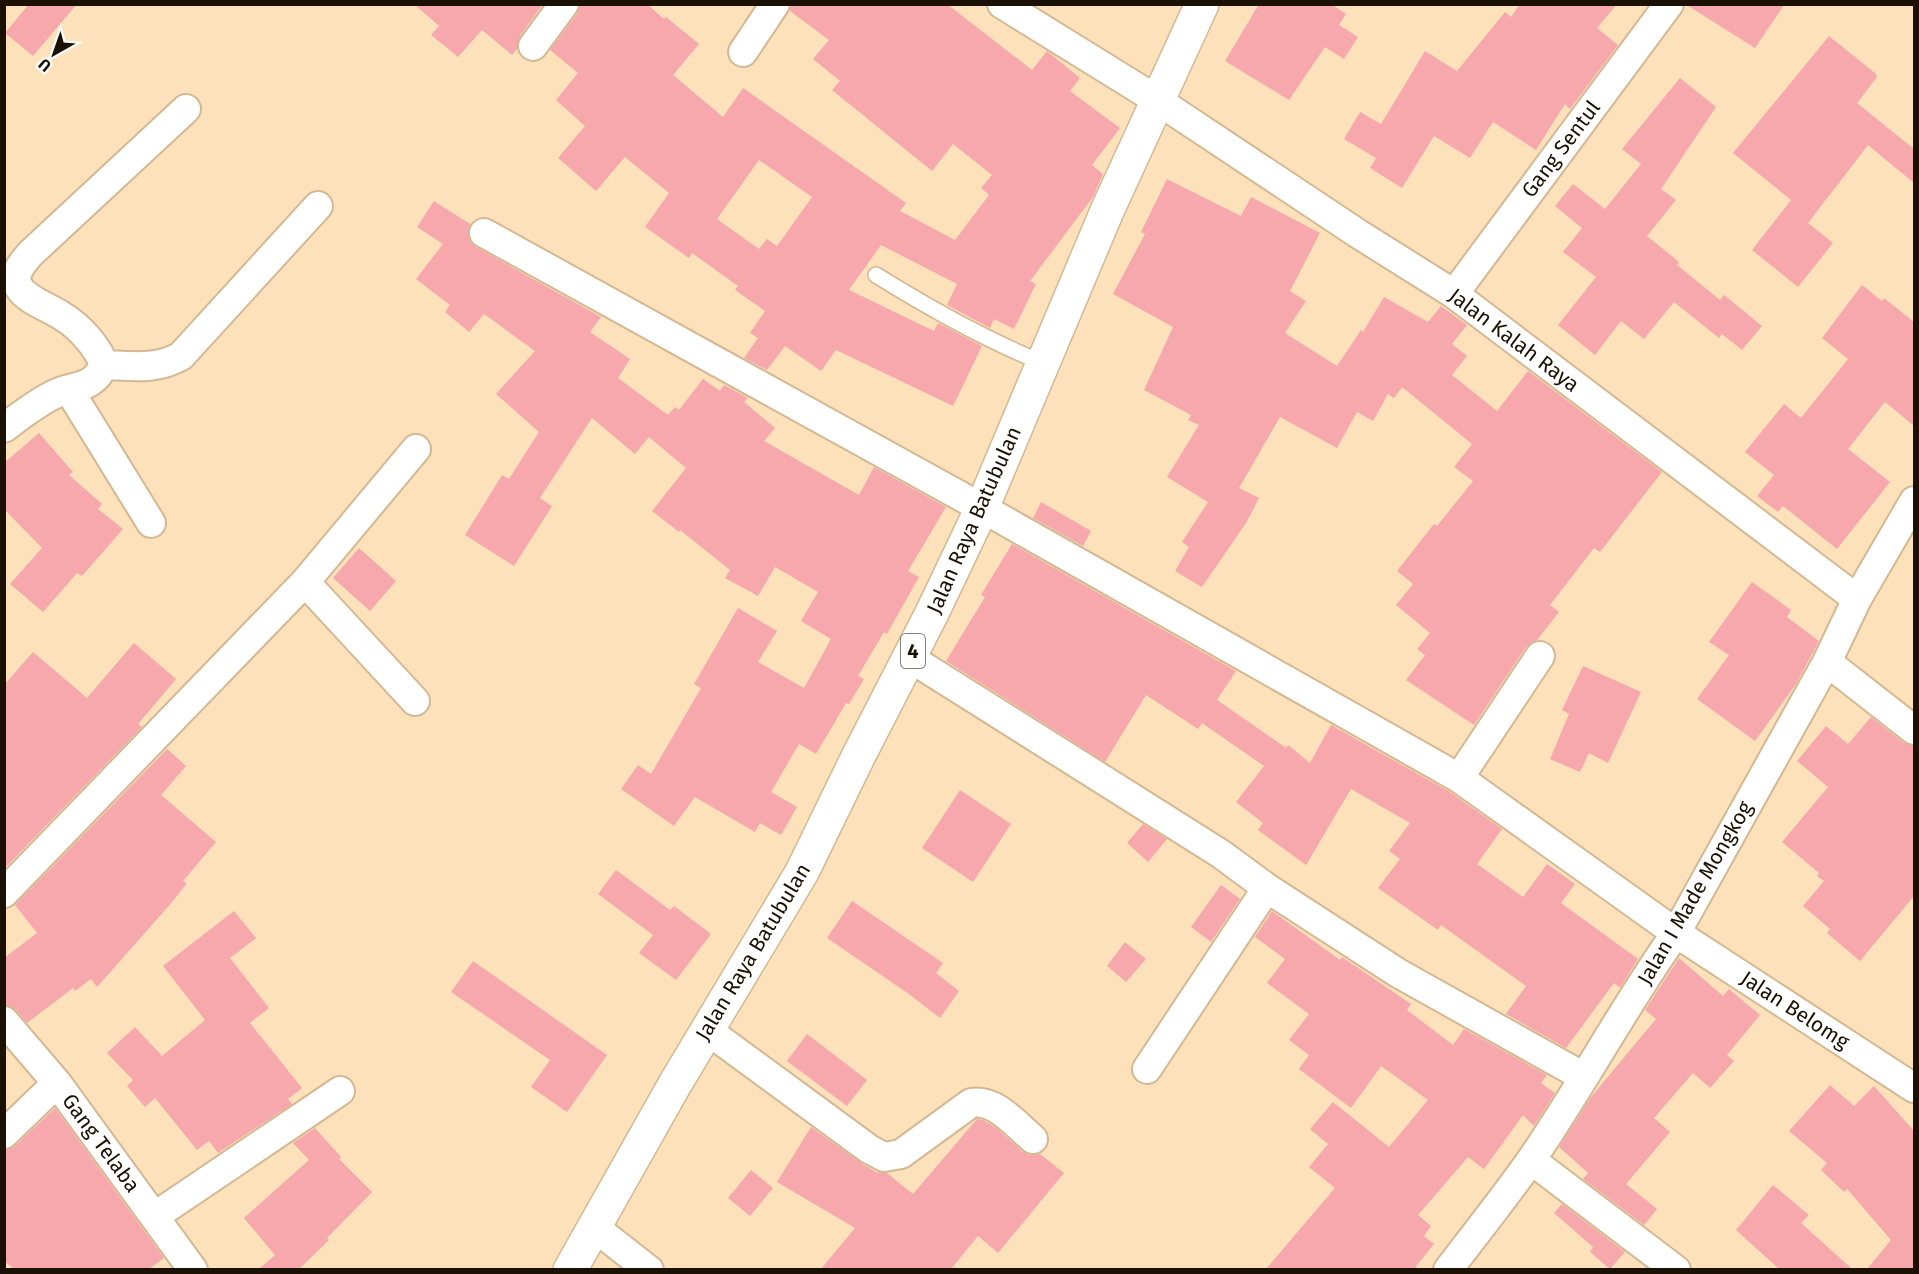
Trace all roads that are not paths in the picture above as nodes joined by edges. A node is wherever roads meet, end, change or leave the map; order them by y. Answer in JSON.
{"nodes":[{"id":1,"x":564,"y":4,"type":"edge"},
{"id":2,"x":775,"y":4,"type":"edge"},
{"id":3,"x":1002,"y":4,"type":"edge"},
{"id":4,"x":1202,"y":4,"type":"edge"},
{"id":5,"x":1669,"y":4,"type":"edge"},
{"id":6,"x":532,"y":46,"type":"dead end"},
{"id":7,"x":743,"y":52,"type":"dead end"},
{"id":8,"x":1157,"y":100,"type":"junction"},
{"id":9,"x":186,"y":109,"type":"dead end"},
{"id":10,"x":318,"y":207,"type":"dead end"},
{"id":11,"x":484,"y":233,"type":"dead end"},
{"id":12,"x":876,"y":275,"type":"dead end"},
{"id":13,"x":1454,"y":294,"type":"junction"},
{"id":14,"x":1042,"y":363,"type":"junction"},
{"id":15,"x":104,"y":365,"type":"junction"},
{"id":16,"x":69,"y":390,"type":"junction"},
{"id":17,"x":4,"y":428,"type":"edge"},
{"id":18,"x":416,"y":448,"type":"dead end"},
{"id":19,"x":1914,"y":501,"type":"edge"},
{"id":20,"x":982,"y":508,"type":"junction"},
{"id":21,"x":151,"y":523,"type":"dead end"},
{"id":22,"x":305,"y":582,"type":"junction"},
{"id":23,"x":1857,"y":599,"type":"junction"},
{"id":24,"x":1540,"y":656,"type":"dead end"},
{"id":25,"x":910,"y":658,"type":"junction"},
{"id":26,"x":1827,"y":662,"type":"junction"},
{"id":27,"x":415,"y":701,"type":"dead end"},
{"id":28,"x":1914,"y":730,"type":"edge"},
{"id":29,"x":1459,"y":778,"type":"junction"},
{"id":30,"x":1267,"y":888,"type":"junction"},
{"id":31,"x":4,"y":893,"type":"edge"},
{"id":32,"x":1676,"y":933,"type":"junction"},
{"id":33,"x":4,"y":1021,"type":"edge"},
{"id":34,"x":707,"y":1030,"type":"junction"},
{"id":35,"x":1147,"y":1069,"type":"dead end"},
{"id":36,"x":1584,"y":1077,"type":"junction"},
{"id":37,"x":57,"y":1083,"type":"junction"},
{"id":38,"x":1914,"y":1088,"type":"edge"},
{"id":39,"x":340,"y":1091,"type":"dead end"},
{"id":40,"x":4,"y":1134,"type":"edge"},
{"id":41,"x":1033,"y":1139,"type":"dead end"},
{"id":42,"x":1531,"y":1160,"type":"junction"},
{"id":43,"x":155,"y":1216,"type":"junction"},
{"id":44,"x":594,"y":1227,"type":"junction"},
{"id":45,"x":193,"y":1269,"type":"edge"},
{"id":46,"x":570,"y":1269,"type":"edge"},
{"id":47,"x":650,"y":1269,"type":"edge"},
{"id":48,"x":1448,"y":1269,"type":"edge"},
{"id":49,"x":1676,"y":1269,"type":"edge"}],
"edges":[{"from":1,"to":6,"type":"street"},
{"from":2,"to":7,"type":"street"},
{"from":3,"to":8,"type":"street","name":"Jalan Kalah Raya"},
{"from":4,"to":8,"type":"highway","name":"Jalan Raya Batubulan","number":"4"},
{"from":5,"to":13,"type":"street","name":"Gang Sentul"},
{"from":8,"to":13,"type":"street","name":"Jalan Kalah Raya"},
{"from":8,"to":14,"type":"highway","name":"Jalan Raya Batubulan","number":"4"},
{"from":9,"to":15,"type":"street"},
{"from":10,"to":15,"type":"street"},
{"from":11,"to":20,"type":"street","name":"Jalan Belomg"},
{"from":12,"to":14,"type":"lane"},
{"from":13,"to":23,"type":"street","name":"Jalan Kalah Raya"},
{"from":14,"to":20,"type":"highway","name":"Jalan Raya Batubulan","number":"4"},
{"from":15,"to":16,"type":"street"},
{"from":16,"to":17,"type":"street"},
{"from":16,"to":21,"type":"street"},
{"from":18,"to":22,"type":"street"},
{"from":19,"to":23,"type":"street","name":"Jalan I Made Mongkog"},
{"from":20,"to":25,"type":"highway","name":"Jalan Raya Batubulan","number":"4"},
{"from":20,"to":29,"type":"street","name":"Jalan Belomg"},
{"from":22,"to":27,"type":"street"},
{"from":22,"to":31,"type":"street"},
{"from":23,"to":26,"type":"street","name":"Jalan I Made Mongkog"},
{"from":24,"to":29,"type":"street"},
{"from":25,"to":30,"type":"street"},
{"from":25,"to":34,"type":"highway","name":"Jalan Raya Batubulan","number":"4"},
{"from":26,"to":28,"type":"street"},
{"from":26,"to":32,"type":"street","name":"Jalan I Made Mongkog"},
{"from":29,"to":32,"type":"street","name":"Jalan Belomg"},
{"from":30,"to":35,"type":"street"},
{"from":30,"to":36,"type":"street"},
{"from":32,"to":36,"type":"street","name":"Jalan I Made Mongkog"},
{"from":32,"to":38,"type":"street","name":"Jalan Belomg"},
{"from":33,"to":37,"type":"street","name":"Gang Telaba"},
{"from":34,"to":41,"type":"street"},
{"from":34,"to":44,"type":"highway","name":"Jalan Raya Batubulan","number":"4"},
{"from":36,"to":42,"type":"street","name":"Jalan I Made Mongkog"},
{"from":37,"to":40,"type":"street"},
{"from":37,"to":43,"type":"street","name":"Gang Telaba"},
{"from":39,"to":43,"type":"street"},
{"from":42,"to":48,"type":"street","name":"Jalan I Made Mongkog"},
{"from":42,"to":49,"type":"street"},
{"from":43,"to":45,"type":"street","name":"Gang Telaba"},
{"from":44,"to":46,"type":"highway","name":"Jalan Raya Batubulan","number":"4"},
{"from":44,"to":47,"type":"street"}]}
